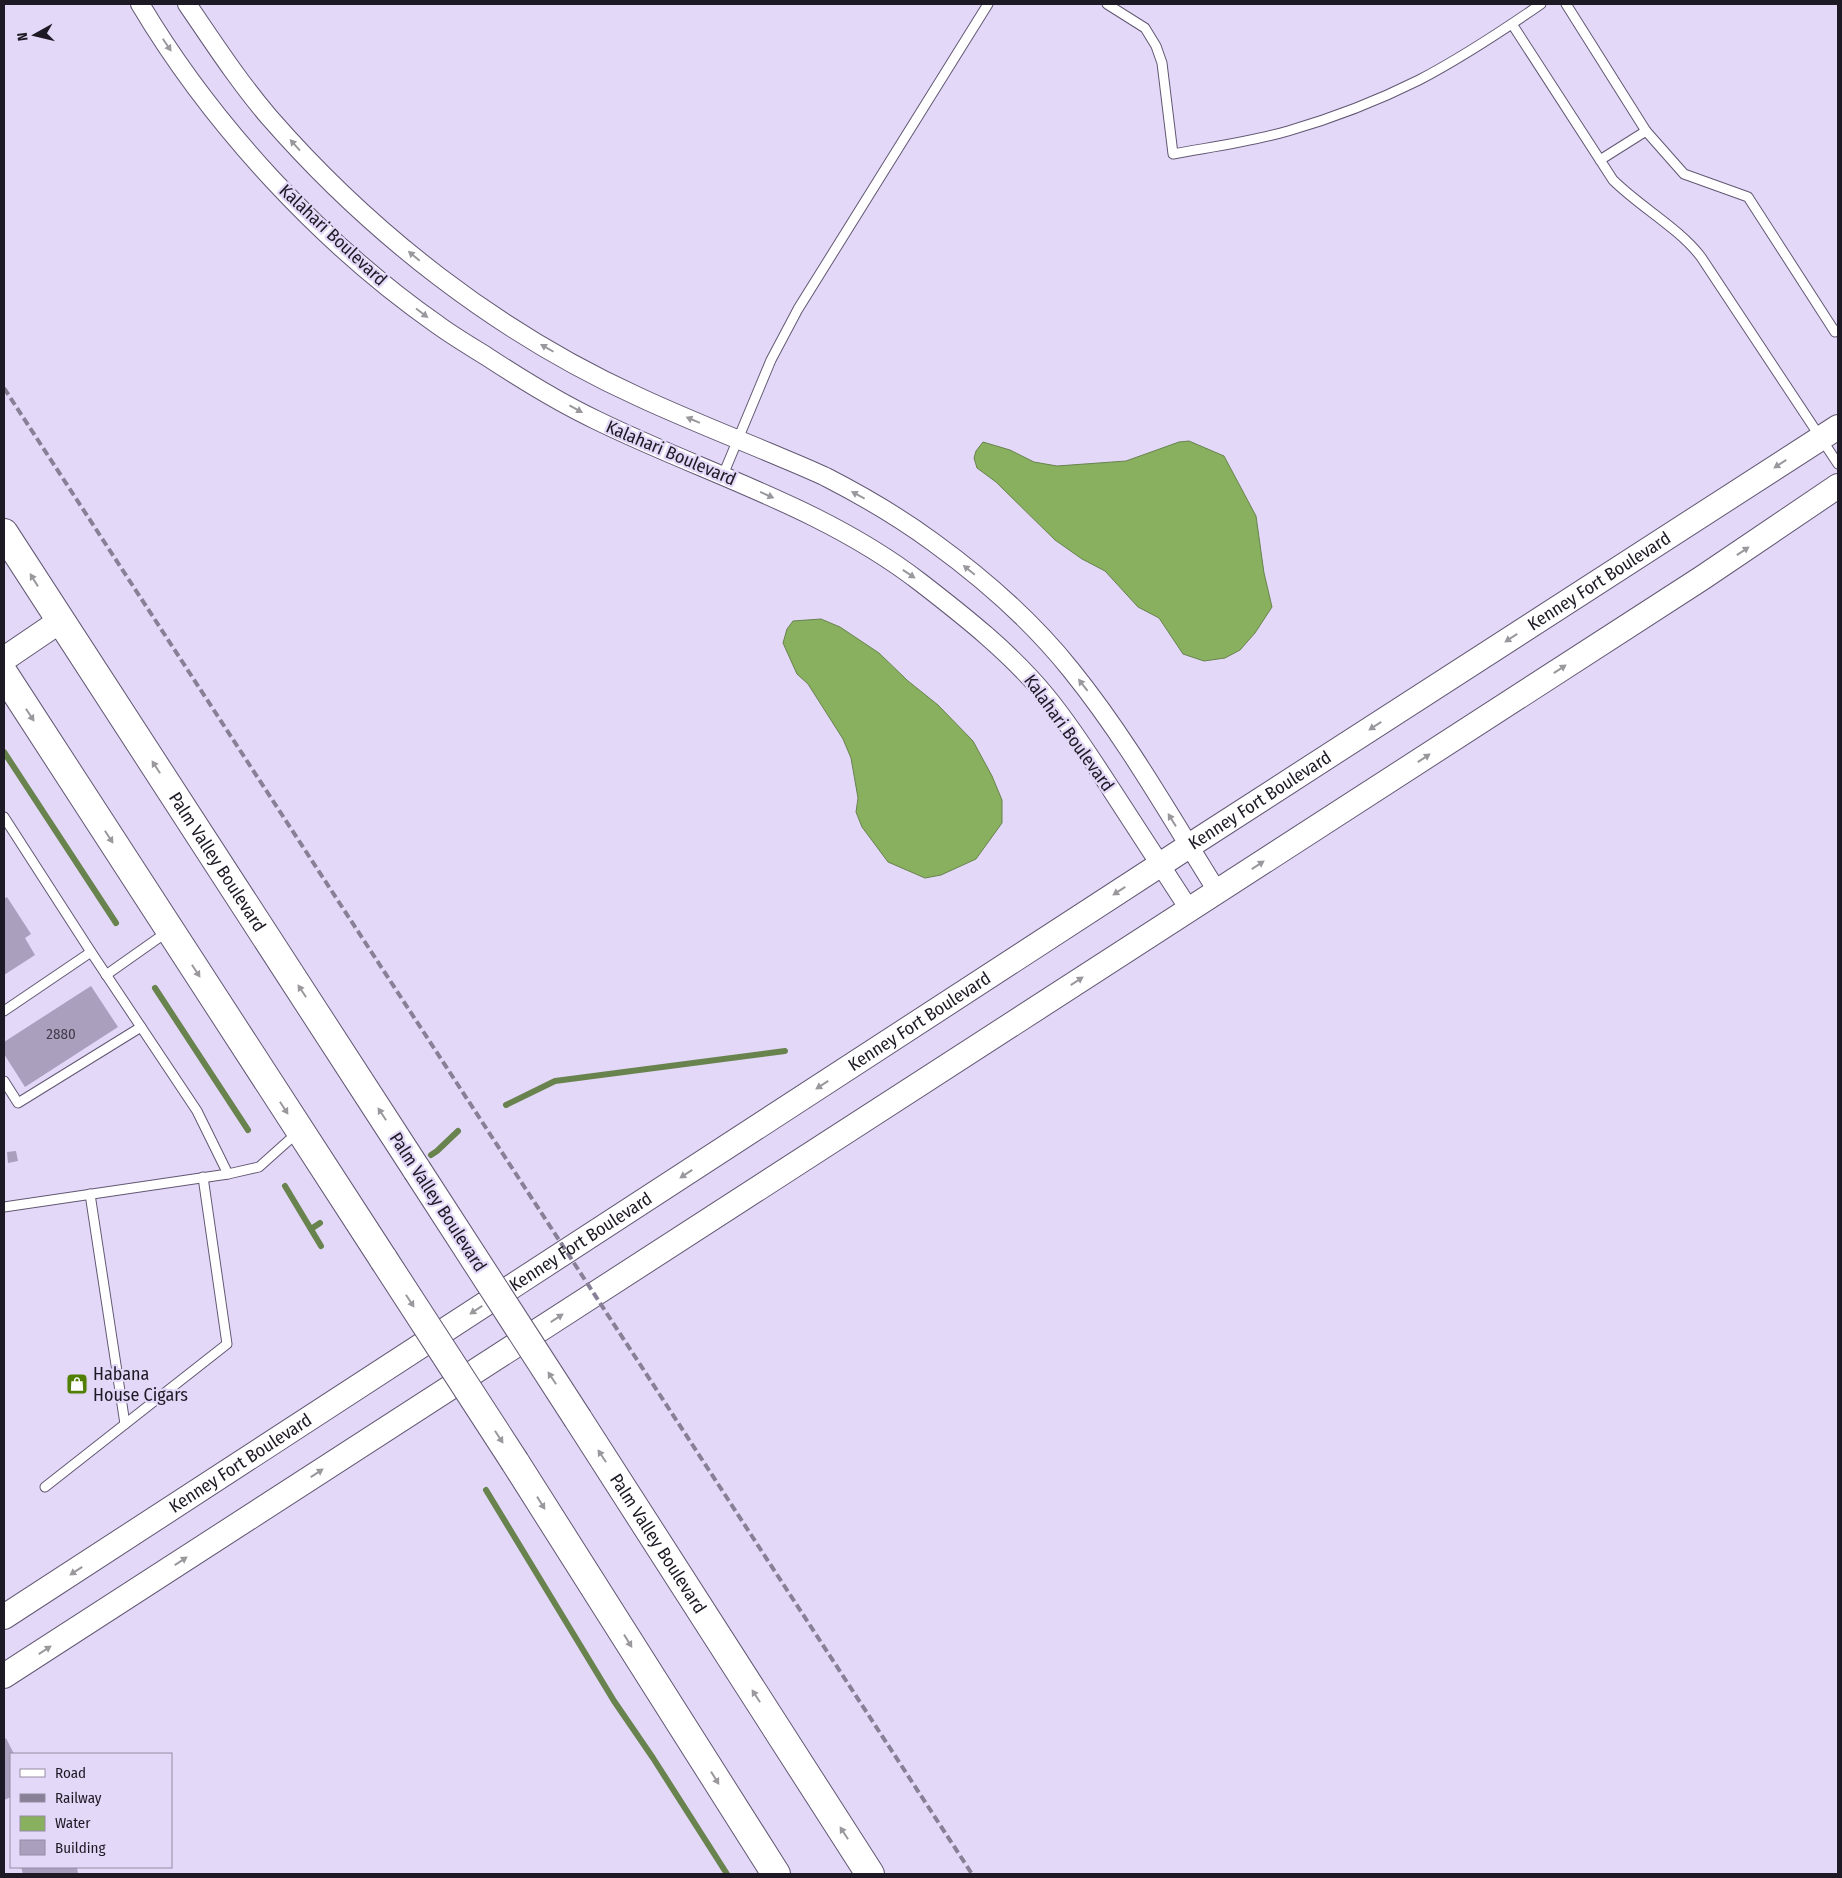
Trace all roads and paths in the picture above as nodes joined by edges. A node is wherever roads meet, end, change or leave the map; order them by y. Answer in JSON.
{"nodes":[{"id":1,"x":140,"y":4,"type":"edge"},
{"id":2,"x":187,"y":4,"type":"edge"},
{"id":3,"x":988,"y":4,"type":"edge"},
{"id":4,"x":1107,"y":4,"type":"edge"},
{"id":5,"x":1541,"y":4,"type":"edge"},
{"id":6,"x":1566,"y":4,"type":"edge"},
{"id":7,"x":1512,"y":24,"type":"junction"},
{"id":8,"x":1646,"y":132,"type":"junction"},
{"id":9,"x":1600,"y":160,"type":"junction"},
{"id":10,"x":1838,"y":330,"type":"edge"},
{"id":11,"x":1830,"y":432,"type":"edge"},
{"id":12,"x":738,"y":440,"type":"junction"},
{"id":13,"x":1838,"y":464,"type":"edge"},
{"id":14,"x":722,"y":475,"type":"junction"},
{"id":15,"x":1838,"y":486,"type":"edge"},
{"id":16,"x":4,"y":532,"type":"edge"},
{"id":17,"x":60,"y":621,"type":"junction"},
{"id":18,"x":4,"y":659,"type":"edge"},
{"id":19,"x":4,"y":674,"type":"edge"},
{"id":20,"x":4,"y":817,"type":"edge"},
{"id":21,"x":1188,"y":846,"type":"junction"},
{"id":22,"x":1160,"y":865,"type":"junction"},
{"id":23,"x":1217,"y":891,"type":"junction"},
{"id":24,"x":1189,"y":909,"type":"junction"},
{"id":25,"x":169,"y":930,"type":"junction"},
{"id":26,"x":91,"y":952,"type":"junction"},
{"id":27,"x":106,"y":975,"type":"junction"},
{"id":28,"x":4,"y":1011,"type":"edge"},
{"id":29,"x":141,"y":1027,"type":"junction"},
{"id":30,"x":4,"y":1081,"type":"edge"},
{"id":31,"x":299,"y":1131,"type":"junction"},
{"id":32,"x":228,"y":1174,"type":"junction"},
{"id":33,"x":204,"y":1177,"type":"junction"},
{"id":34,"x":90,"y":1194,"type":"junction"},
{"id":35,"x":4,"y":1207,"type":"edge"},
{"id":36,"x":125,"y":1424,"type":"junction"},
{"id":37,"x":45,"y":1488,"type":"dead end"},
{"id":38,"x":4,"y":1617,"type":"edge"},
{"id":39,"x":4,"y":1676,"type":"edge"},
{"id":40,"x":776,"y":1874,"type":"edge"},
{"id":41,"x":870,"y":1874,"type":"edge"}],
"edges":[{"from":1,"to":14,"type":"street","name":"Kalahari Boulevard","one_way":true},
{"from":12,"to":2,"type":"street","name":"Kalahari Boulevard","one_way":true},
{"from":3,"to":12,"type":"lane"},
{"from":4,"to":7,"type":"lane"},
{"from":5,"to":7,"type":"lane"},
{"from":6,"to":8,"type":"lane"},
{"from":7,"to":9,"type":"lane"},
{"from":8,"to":9,"type":"lane"},
{"from":8,"to":10,"type":"lane"},
{"from":9,"to":11,"type":"lane"},
{"from":11,"to":13,"type":"lane"},
{"from":11,"to":21,"type":"main road","name":"Kenney Fort Boulevard","one_way":true},
{"from":12,"to":14,"type":"lane"},
{"from":21,"to":12,"type":"street","name":"Kalahari Boulevard","one_way":true},
{"from":14,"to":22,"type":"street","name":"Kalahari Boulevard","one_way":true},
{"from":23,"to":15,"type":"main road","one_way":true},
{"from":17,"to":16,"type":"highway","name":"Palm Valley Boulevard","one_way":true},
{"from":17,"to":18,"type":"main road"},
{"from":41,"to":17,"type":"highway","name":"Palm Valley Boulevard","one_way":true,"bridge":true},
{"from":19,"to":25,"type":"highway","one_way":true},
{"from":20,"to":26,"type":"lane"},
{"from":21,"to":22,"type":"main road","name":"Kenney Fort Boulevard"},
{"from":21,"to":23,"type":"street","name":"Kalahari Boulevard"},
{"from":22,"to":24,"type":"street","name":"Kalahari Boulevard"},
{"from":22,"to":38,"type":"main road","name":"Kenney Fort Boulevard","one_way":true},
{"from":23,"to":24,"type":"main road"},
{"from":39,"to":24,"type":"main road","one_way":true},
{"from":25,"to":27,"type":"lane"},
{"from":25,"to":31,"type":"highway","one_way":true},
{"from":26,"to":27,"type":"lane"},
{"from":26,"to":28,"type":"lane"},
{"from":27,"to":29,"type":"lane"},
{"from":29,"to":30,"type":"lane"},
{"from":29,"to":32,"type":"lane"},
{"from":31,"to":32,"type":"lane"},
{"from":31,"to":40,"type":"highway","one_way":true,"bridge":true},
{"from":32,"to":33,"type":"lane"},
{"from":33,"to":34,"type":"lane"},
{"from":33,"to":36,"type":"lane"},
{"from":34,"to":35,"type":"lane"},
{"from":34,"to":36,"type":"lane"},
{"from":36,"to":37,"type":"lane"}]}
